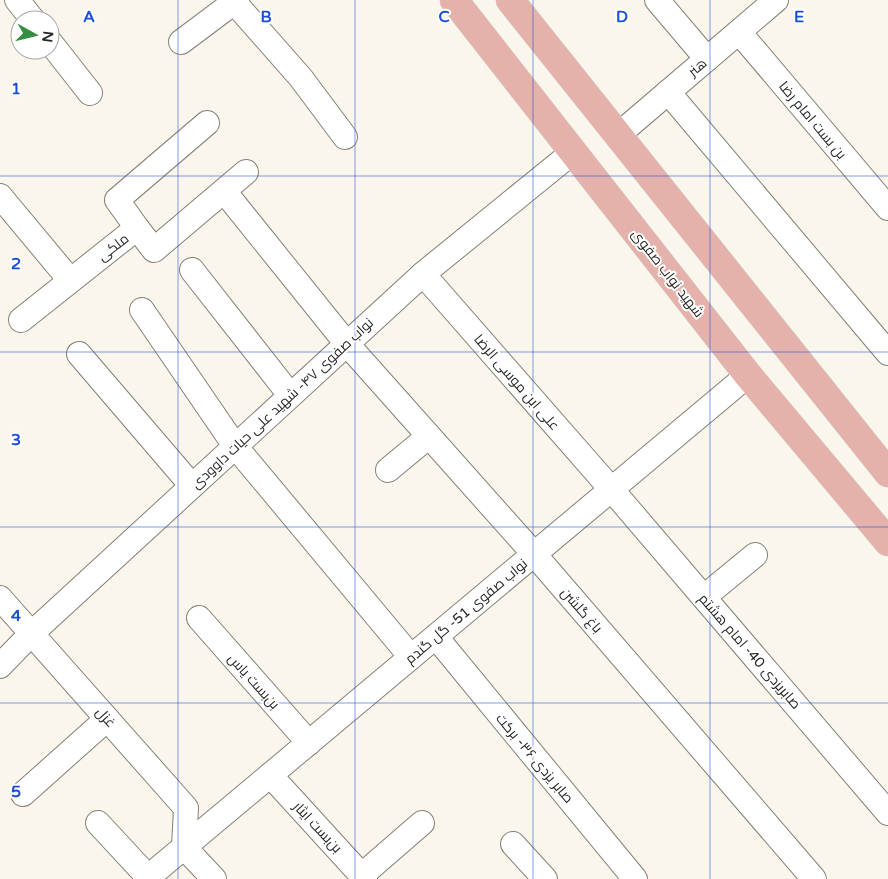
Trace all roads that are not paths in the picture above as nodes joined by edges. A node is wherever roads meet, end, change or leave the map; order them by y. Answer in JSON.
{"nodes":[{"id":1,"x":17,"y":0,"type":"edge"},
{"id":2,"x":454,"y":0,"type":"edge"},
{"id":3,"x":510,"y":0,"type":"edge"},
{"id":4,"x":657,"y":0,"type":"edge"},
{"id":5,"x":235,"y":1,"type":"edge"},
{"id":6,"x":773,"y":1,"type":"edge"},
{"id":7,"x":25,"y":10,"type":"edge"},
{"id":8,"x":738,"y":32,"type":"junction"},
{"id":9,"x":181,"y":42,"type":"dead end"},
{"id":10,"x":60,"y":55,"type":"edge"},
{"id":11,"x":707,"y":59,"type":"junction"},
{"id":12,"x":668,"y":92,"type":"junction"},
{"id":13,"x":90,"y":93,"type":"dead end"},
{"id":14,"x":207,"y":123,"type":"dead end"},
{"id":15,"x":618,"y":134,"type":"junction"},
{"id":16,"x":345,"y":137,"type":"dead end"},
{"id":17,"x":573,"y":152,"type":"junction"},
{"id":18,"x":246,"y":172,"type":"dead end"},
{"id":19,"x":224,"y":190,"type":"junction"},
{"id":20,"x":0,"y":196,"type":"edge"},
{"id":21,"x":888,"y":208,"type":"edge"},
{"id":22,"x":137,"y":228,"type":"junction"},
{"id":23,"x":192,"y":270,"type":"dead end"},
{"id":24,"x":423,"y":274,"type":"junction"},
{"id":25,"x":70,"y":280,"type":"junction"},
{"id":26,"x":142,"y":310,"type":"dead end"},
{"id":27,"x":20,"y":320,"type":"dead end"},
{"id":28,"x":347,"y":344,"type":"junction"},
{"id":29,"x":888,"y":353,"type":"edge"},
{"id":30,"x":79,"y":354,"type":"dead end"},
{"id":31,"x":748,"y":375,"type":"junction"},
{"id":32,"x":290,"y":396,"type":"junction"},
{"id":33,"x":428,"y":436,"type":"junction"},
{"id":34,"x":235,"y":446,"type":"junction"},
{"id":35,"x":388,"y":470,"type":"dead end"},
{"id":36,"x":888,"y":473,"type":"edge"},
{"id":37,"x":192,"y":486,"type":"junction"},
{"id":38,"x":612,"y":490,"type":"junction"},
{"id":39,"x":888,"y":542,"type":"edge"},
{"id":40,"x":534,"y":554,"type":"junction"},
{"id":41,"x":755,"y":555,"type":"dead end"},
{"id":42,"x":704,"y":597,"type":"junction"},
{"id":43,"x":0,"y":598,"type":"edge"},
{"id":44,"x":199,"y":618,"type":"dead end"},
{"id":45,"x":31,"y":634,"type":"junction"},
{"id":46,"x":436,"y":637,"type":"junction"},
{"id":47,"x":411,"y":658,"type":"junction"},
{"id":48,"x":0,"y":666,"type":"edge"},
{"id":49,"x":107,"y":719,"type":"junction"},
{"id":50,"x":309,"y":742,"type":"junction"},
{"id":51,"x":270,"y":775,"type":"junction"},
{"id":52,"x":23,"y":794,"type":"dead end"},
{"id":53,"x":888,"y":813,"type":"edge"},
{"id":54,"x":98,"y":823,"type":"dead end"},
{"id":55,"x":422,"y":824,"type":"dead end"},
{"id":56,"x":513,"y":844,"type":"dead end"},
{"id":57,"x":184,"y":847,"type":"junction"},
{"id":58,"x":364,"y":877,"type":"edge"},
{"id":59,"x":147,"y":878,"type":"edge"},
{"id":60,"x":214,"y":879,"type":"edge"},
{"id":61,"x":545,"y":879,"type":"edge"},
{"id":62,"x":635,"y":879,"type":"edge"},
{"id":63,"x":814,"y":879,"type":"edge"}],
"edges":[{"from":1,"to":7,"type":"street"},
{"from":2,"to":17,"type":"main road","name":"شهید نواب صفوی"},
{"from":3,"to":15,"type":"main road"},
{"from":4,"to":11,"type":"street"},
{"from":5,"to":9,"type":"street"},
{"from":5,"to":16,"type":"street"},
{"from":6,"to":8,"type":"street","name":"هنر"},
{"from":8,"to":11,"type":"street","name":"هنر"},
{"from":8,"to":21,"type":"street","name":"بن بست امام رضا"},
{"from":10,"to":13,"type":"street"},
{"from":11,"to":12,"type":"street","name":"هنر"},
{"from":12,"to":15,"type":"street","name":"هنر"},
{"from":12,"to":29,"type":"street"},
{"from":14,"to":22,"type":"street"},
{"from":15,"to":36,"type":"main road"},
{"from":17,"to":24,"type":"street","name":"نواب صفوی ۴۷- شهید علی حیات داوودی"},
{"from":17,"to":31,"type":"main road","name":"شهید نواب صفوی"},
{"from":18,"to":19,"type":"street","name":"ملکی"},
{"from":19,"to":22,"type":"street","name":"ملکی"},
{"from":19,"to":28,"type":"street","name":"باغ گلشن"},
{"from":20,"to":25,"type":"street"},
{"from":22,"to":25,"type":"street","name":"ملکی"},
{"from":23,"to":32,"type":"street"},
{"from":24,"to":28,"type":"street","name":"نواب صفوی ۴۷- شهید علی حیات داوودی"},
{"from":24,"to":38,"type":"street","name":"علی ابن موسی الرضا"},
{"from":25,"to":27,"type":"street","name":"ملکی"},
{"from":26,"to":34,"type":"street"},
{"from":28,"to":32,"type":"street","name":"نواب صفوی ۴۷- شهید علی حیات داوودی"},
{"from":28,"to":33,"type":"street","name":"باغ گلشن"},
{"from":30,"to":37,"type":"street"},
{"from":31,"to":38,"type":"street","name":"نواب صفوی 51- گل گندم"},
{"from":31,"to":39,"type":"main road","name":"شهید نواب صفوی"},
{"from":32,"to":34,"type":"street","name":"نواب صفوی ۴۷- شهید علی حیات داوودی"},
{"from":33,"to":35,"type":"street"},
{"from":33,"to":40,"type":"street","name":"باغ گلشن"},
{"from":34,"to":37,"type":"street","name":"نواب صفوی ۴۷- شهید علی حیات داوودی"},
{"from":34,"to":47,"type":"street"},
{"from":37,"to":45,"type":"street","name":"نواب صفوی ۴۷- شهید علی حیات داوودی"},
{"from":38,"to":40,"type":"street","name":"نواب صفوی 51- گل گندم"},
{"from":38,"to":42,"type":"street","name":"صابریزدی 40- امام هشتم"},
{"from":40,"to":46,"type":"street","name":"نواب صفوی 51- گل گندم"},
{"from":40,"to":63,"type":"street","name":"باغ گلشن"},
{"from":41,"to":42,"type":"street"},
{"from":42,"to":53,"type":"street","name":"صابریزدی 40- امام هشتم"},
{"from":43,"to":45,"type":"street","name":"غزل"},
{"from":44,"to":50,"type":"street","name":"بن‌بست یاس"},
{"from":45,"to":48,"type":"street","name":"نواب صفوی ۴۷- شهید علی حیات داوودی"},
{"from":45,"to":49,"type":"street","name":"غزل"},
{"from":46,"to":47,"type":"street","name":"نواب صفوی 51- گل گندم"},
{"from":46,"to":62,"type":"street","name":"صابر یزدی ۳۶- برکت"},
{"from":47,"to":50,"type":"street","name":"نواب صفوی 51- گل گندم"},
{"from":49,"to":52,"type":"street"},
{"from":49,"to":57,"type":"street","name":"غزل"},
{"from":50,"to":51,"type":"street","name":"نواب صفوی 51- گل گندم"},
{"from":51,"to":57,"type":"street","name":"نواب صفوی 51- گل گندم"},
{"from":51,"to":58,"type":"street","name":"بن‌بست ایثار"},
{"from":54,"to":59,"type":"street"},
{"from":55,"to":58,"type":"street"},
{"from":56,"to":61,"type":"street"},
{"from":57,"to":59,"type":"street","name":"نواب صفوی 51- گل گندم"},
{"from":57,"to":60,"type":"street"}]}
